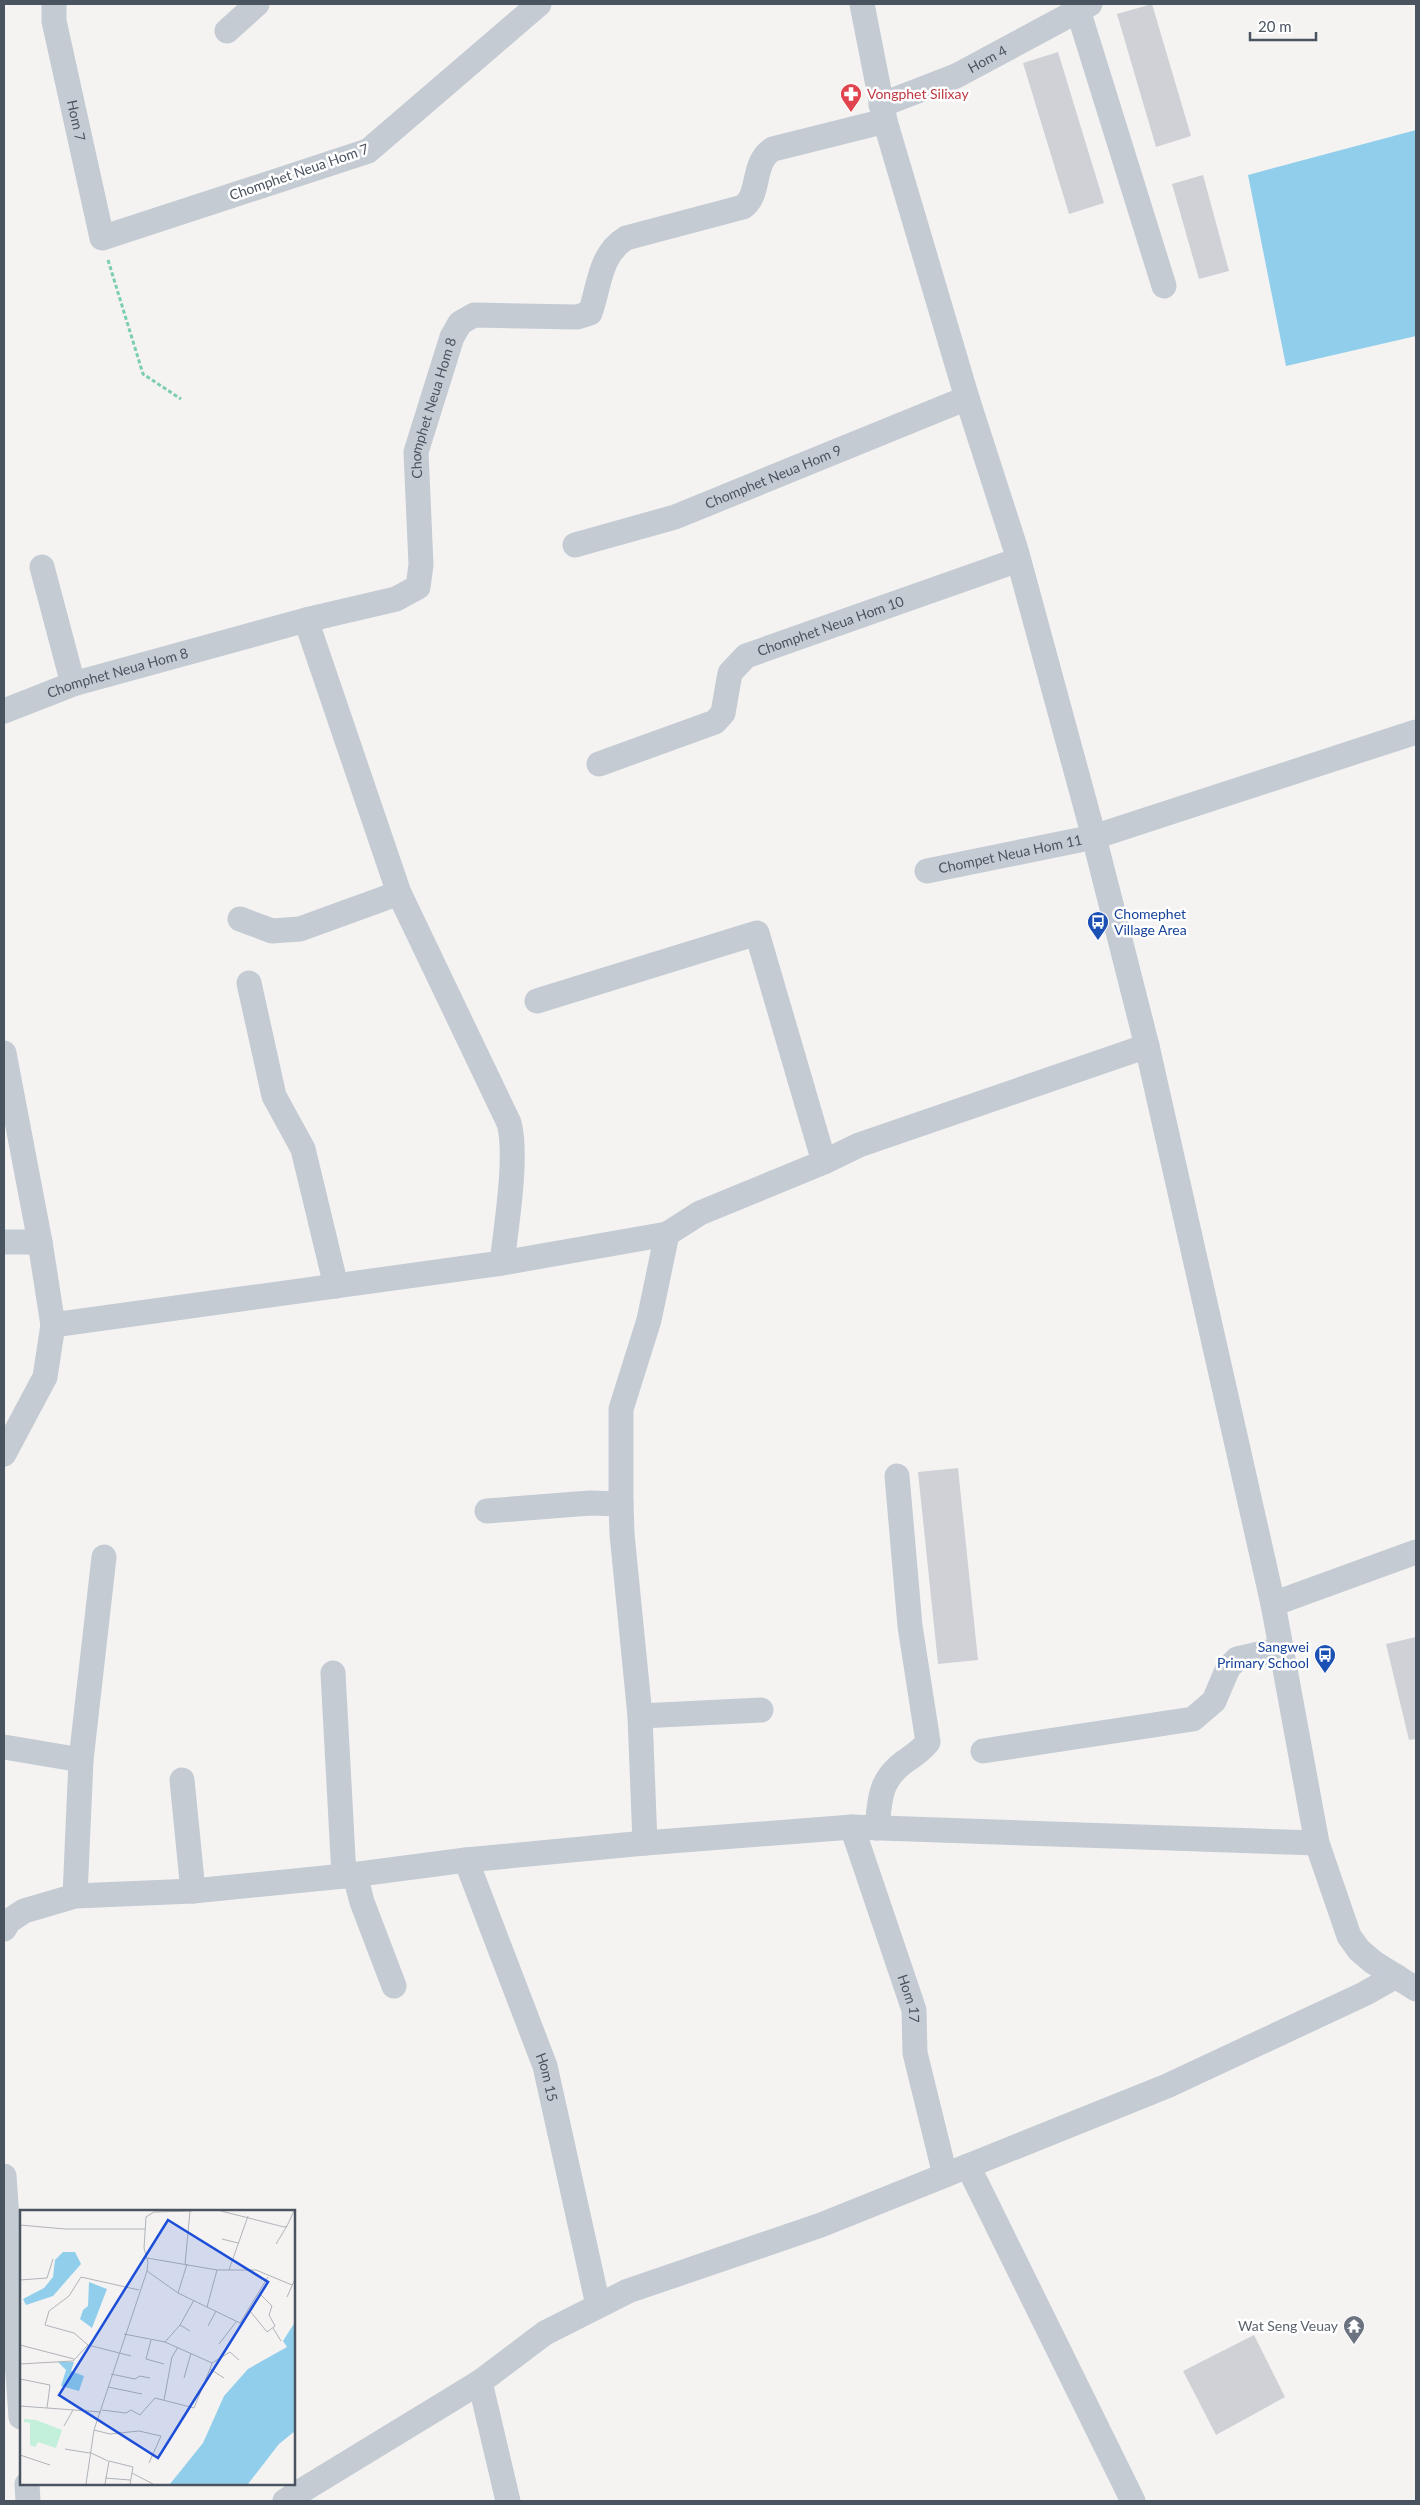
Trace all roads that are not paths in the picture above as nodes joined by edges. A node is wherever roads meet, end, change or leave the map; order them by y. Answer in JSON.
{"nodes":[{"id":1,"x":54,"y":4,"type":"edge"},
{"id":2,"x":257,"y":4,"type":"edge"},
{"id":3,"x":539,"y":4,"type":"edge"},
{"id":4,"x":862,"y":4,"type":"edge"},
{"id":5,"x":1084,"y":7,"type":"edge"},
{"id":6,"x":227,"y":31,"type":"dead end"},
{"id":7,"x":883,"y":113,"type":"junction"},
{"id":8,"x":102,"y":238,"type":"joint"},
{"id":9,"x":1164,"y":286,"type":"dead end"},
{"id":10,"x":967,"y":398,"type":"junction"},
{"id":11,"x":575,"y":545,"type":"dead end"},
{"id":12,"x":1018,"y":560,"type":"junction"},
{"id":13,"x":42,"y":567,"type":"dead end"},
{"id":14,"x":306,"y":620,"type":"junction"},
{"id":15,"x":73,"y":684,"type":"junction"},
{"id":16,"x":4,"y":711,"type":"edge"},
{"id":17,"x":1416,"y":732,"type":"edge"},
{"id":18,"x":599,"y":764,"type":"dead end"},
{"id":19,"x":1094,"y":837,"type":"junction"},
{"id":20,"x":927,"y":871,"type":"dead end"},
{"id":21,"x":399,"y":893,"type":"junction"},
{"id":22,"x":240,"y":919,"type":"dead end"},
{"id":23,"x":249,"y":983,"type":"dead end"},
{"id":24,"x":536,"y":1001,"type":"dead end"},
{"id":25,"x":1147,"y":1046,"type":"junction"},
{"id":26,"x":4,"y":1053,"type":"edge"},
{"id":27,"x":824,"y":1162,"type":"junction"},
{"id":28,"x":668,"y":1234,"type":"junction"},
{"id":29,"x":4,"y":1242,"type":"edge"},
{"id":30,"x":40,"y":1242,"type":"junction"},
{"id":31,"x":502,"y":1263,"type":"junction"},
{"id":32,"x":336,"y":1286,"type":"junction"},
{"id":33,"x":53,"y":1324,"type":"junction"},
{"id":34,"x":4,"y":1454,"type":"edge"},
{"id":35,"x":897,"y":1476,"type":"dead end"},
{"id":36,"x":621,"y":1504,"type":"junction"},
{"id":37,"x":487,"y":1511,"type":"dead end"},
{"id":38,"x":1416,"y":1552,"type":"edge"},
{"id":39,"x":104,"y":1557,"type":"dead end"},
{"id":40,"x":1273,"y":1604,"type":"junction"},
{"id":41,"x":1281,"y":1649,"type":"junction"},
{"id":42,"x":333,"y":1673,"type":"dead end"},
{"id":43,"x":760,"y":1710,"type":"dead end"},
{"id":44,"x":640,"y":1716,"type":"junction"},
{"id":45,"x":4,"y":1747,"type":"edge"},
{"id":46,"x":983,"y":1751,"type":"dead end"},
{"id":47,"x":81,"y":1760,"type":"junction"},
{"id":48,"x":182,"y":1780,"type":"dead end"},
{"id":49,"x":852,"y":1827,"type":"junction"},
{"id":50,"x":877,"y":1828,"type":"junction"},
{"id":51,"x":645,"y":1843,"type":"junction"},
{"id":52,"x":1317,"y":1843,"type":"junction"},
{"id":53,"x":466,"y":1860,"type":"junction"},
{"id":54,"x":349,"y":1876,"type":"junction"},
{"id":55,"x":193,"y":1891,"type":"junction"},
{"id":56,"x":75,"y":1896,"type":"junction"},
{"id":57,"x":4,"y":1929,"type":"edge"},
{"id":58,"x":1406,"y":1982,"type":"edge"},
{"id":59,"x":394,"y":1986,"type":"dead end"},
{"id":60,"x":968,"y":2166,"type":"junction"},
{"id":61,"x":945,"y":2175,"type":"junction"},
{"id":62,"x":4,"y":2176,"type":"edge"},
{"id":63,"x":598,"y":2305,"type":"junction"},
{"id":64,"x":9,"y":2339,"type":"edge"},
{"id":65,"x":480,"y":2382,"type":"junction"},
{"id":66,"x":20,"y":2410,"type":"edge"},
{"id":67,"x":27,"y":2485,"type":"edge"},
{"id":68,"x":28,"y":2501,"type":"edge"},
{"id":69,"x":285,"y":2501,"type":"edge"},
{"id":70,"x":508,"y":2501,"type":"edge"},
{"id":71,"x":1133,"y":2501,"type":"edge"}],
"edges":[{"from":1,"to":8,"type":"street","name":"Hom 7"},
{"from":2,"to":6,"type":"street"},
{"from":3,"to":8,"type":"street","name":"Chomphet Neua Hom 7"},
{"from":4,"to":7,"type":"street"},
{"from":5,"to":7,"type":"street","name":"Hom 4"},
{"from":5,"to":9,"type":"street"},
{"from":7,"to":10,"type":"street"},
{"from":7,"to":14,"type":"street","name":"Chomphet Neua Hom 8"},
{"from":10,"to":11,"type":"street","name":"Chomphet Neua Hom 9"},
{"from":10,"to":12,"type":"street"},
{"from":12,"to":18,"type":"street","name":"Chomphet Neua Hom 10"},
{"from":12,"to":19,"type":"street"},
{"from":13,"to":15,"type":"street"},
{"from":14,"to":15,"type":"street","name":"Chomphet Neua Hom 8"},
{"from":14,"to":21,"type":"street"},
{"from":15,"to":16,"type":"street","name":"Chomphet Neua Hom 8"},
{"from":17,"to":19,"type":"street","name":"Chompet Neua Hom 11"},
{"from":19,"to":20,"type":"street","name":"Chompet Neua Hom 11"},
{"from":19,"to":25,"type":"street"},
{"from":21,"to":22,"type":"street"},
{"from":21,"to":31,"type":"street"},
{"from":23,"to":32,"type":"street"},
{"from":24,"to":27,"type":"street"},
{"from":25,"to":27,"type":"street"},
{"from":25,"to":40,"type":"street"},
{"from":26,"to":30,"type":"street"},
{"from":27,"to":28,"type":"street"},
{"from":28,"to":31,"type":"street"},
{"from":28,"to":36,"type":"street"},
{"from":29,"to":30,"type":"street"},
{"from":30,"to":33,"type":"street"},
{"from":31,"to":32,"type":"street"},
{"from":32,"to":33,"type":"street"},
{"from":33,"to":34,"type":"street"},
{"from":35,"to":50,"type":"street"},
{"from":36,"to":37,"type":"street"},
{"from":36,"to":44,"type":"street"},
{"from":38,"to":40,"type":"street"},
{"from":39,"to":47,"type":"street"},
{"from":40,"to":41,"type":"street"},
{"from":41,"to":46,"type":"street"},
{"from":41,"to":52,"type":"street"},
{"from":42,"to":54,"type":"street"},
{"from":43,"to":44,"type":"street"},
{"from":44,"to":51,"type":"street"},
{"from":45,"to":47,"type":"street"},
{"from":47,"to":56,"type":"street"},
{"from":48,"to":55,"type":"street"},
{"from":49,"to":50,"type":"street"},
{"from":49,"to":51,"type":"street"},
{"from":49,"to":61,"type":"street","name":"Hom 17"},
{"from":50,"to":52,"type":"street"},
{"from":51,"to":53,"type":"street"},
{"from":52,"to":58,"type":"street"},
{"from":53,"to":54,"type":"street"},
{"from":53,"to":63,"type":"street","name":"Hom 15"},
{"from":54,"to":55,"type":"street"},
{"from":54,"to":59,"type":"street"},
{"from":55,"to":56,"type":"street"},
{"from":56,"to":57,"type":"street"},
{"from":58,"to":60,"type":"street"},
{"from":60,"to":61,"type":"street"},
{"from":60,"to":71,"type":"street"},
{"from":61,"to":63,"type":"street"},
{"from":62,"to":64,"type":"street"},
{"from":63,"to":65,"type":"street"},
{"from":64,"to":66,"type":"street"},
{"from":65,"to":69,"type":"street"},
{"from":65,"to":70,"type":"street"},
{"from":67,"to":68,"type":"street"}]}
